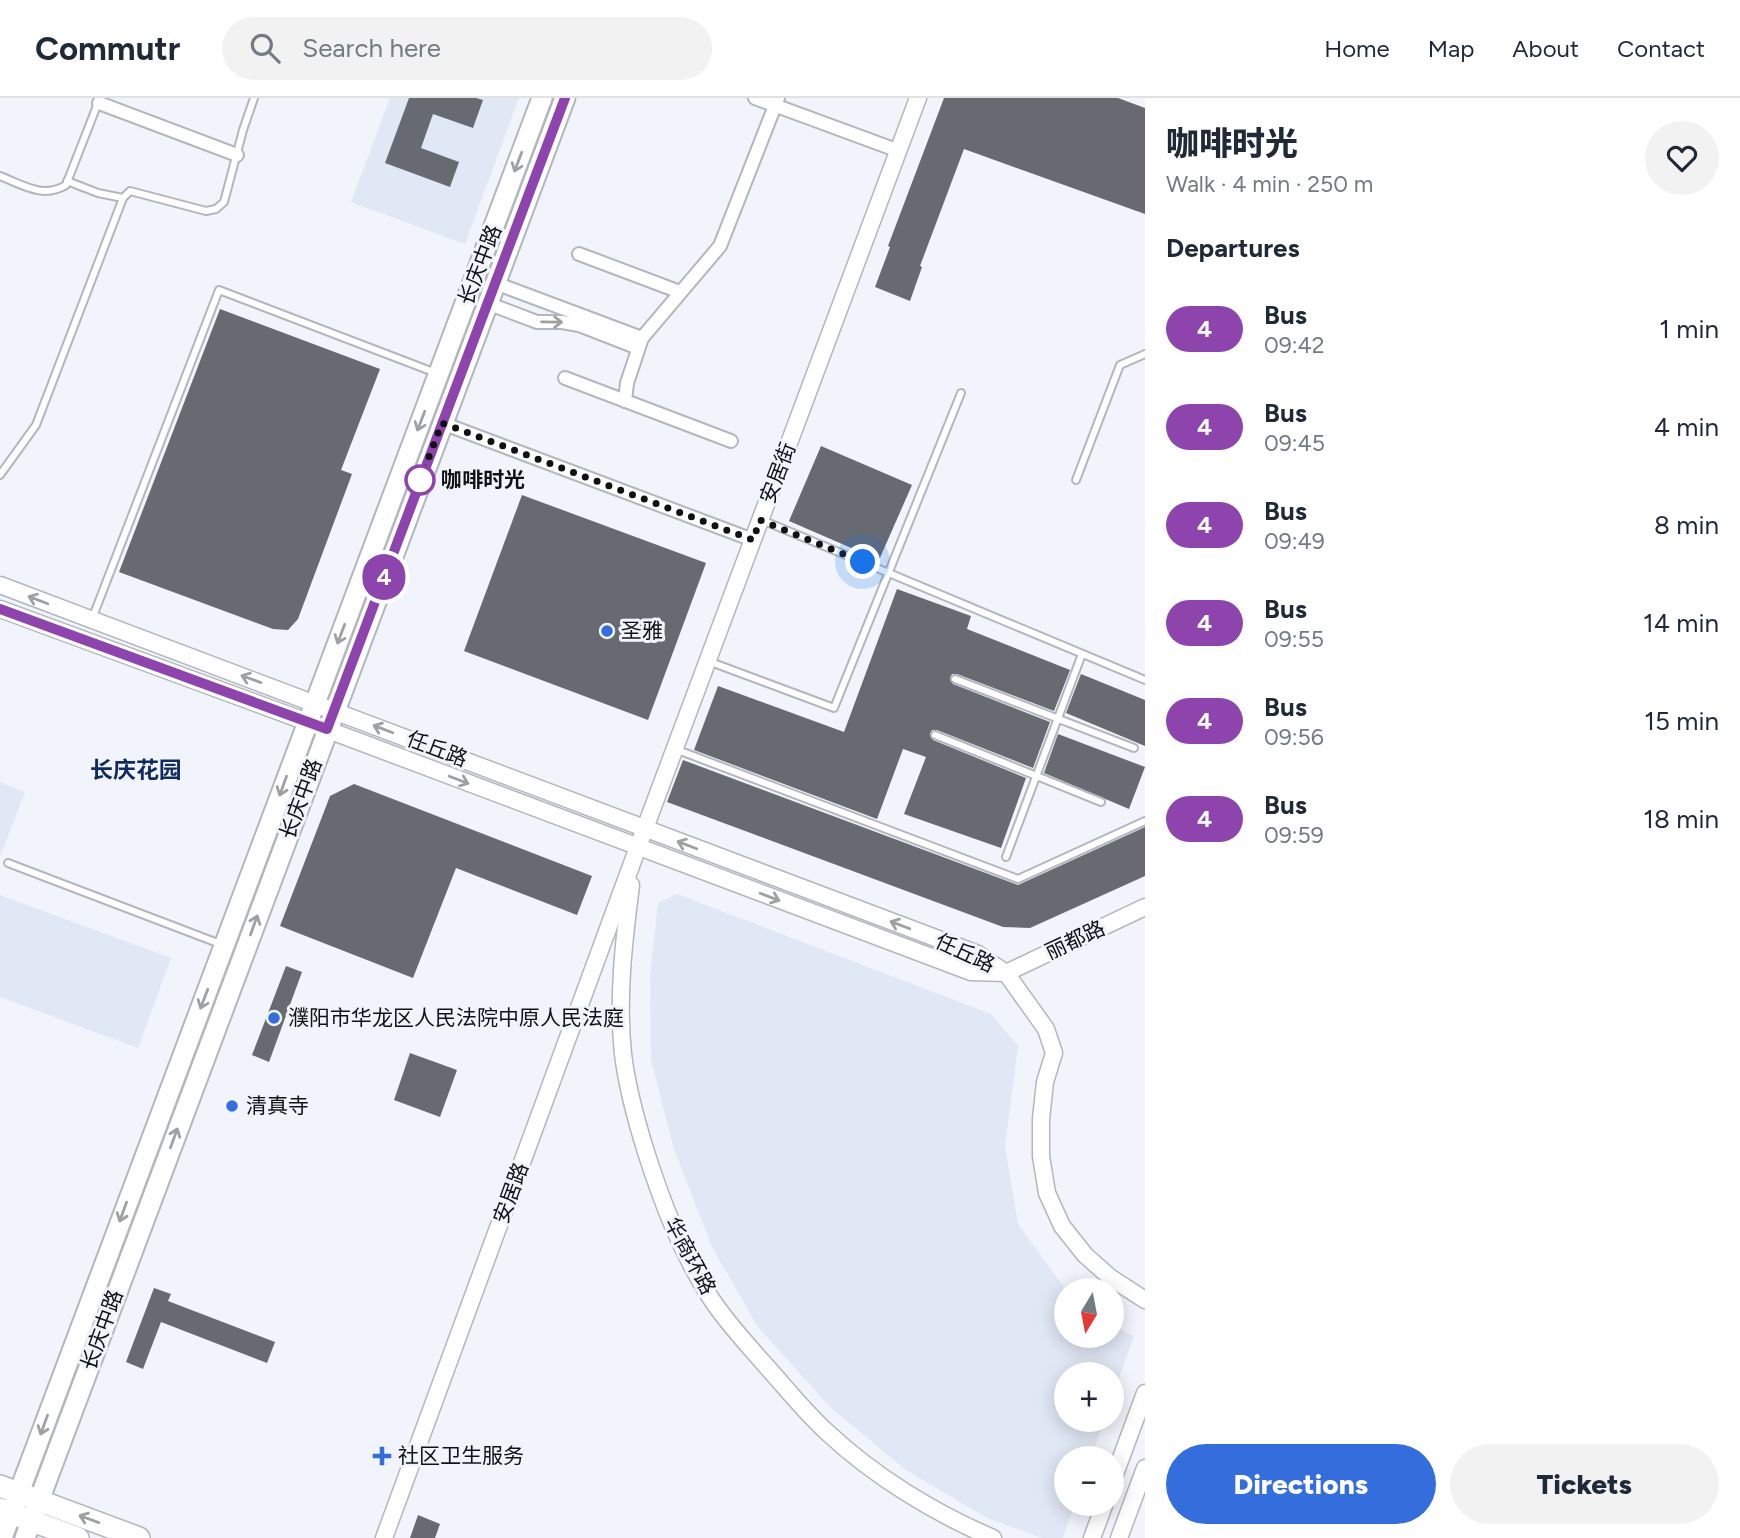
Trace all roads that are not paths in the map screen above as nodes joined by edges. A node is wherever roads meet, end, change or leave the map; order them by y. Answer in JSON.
{"nodes":[{"id":1,"x":254,"y":98,"type":"edge"},
{"id":2,"x":542,"y":98,"type":"edge"},
{"id":3,"x":565,"y":98,"type":"edge"},
{"id":4,"x":755,"y":98,"type":"edge"},
{"id":5,"x":918,"y":98,"type":"edge"},
{"id":6,"x":99,"y":100,"type":"edge"},
{"id":7,"x":776,"y":101,"type":"edge"},
{"id":8,"x":898,"y":151,"type":"junction"},
{"id":9,"x":237,"y":155,"type":"junction"},
{"id":10,"x":0,"y":176,"type":"edge"},
{"id":11,"x":68,"y":181,"type":"junction"},
{"id":12,"x":123,"y":198,"type":"junction"},
{"id":13,"x":579,"y":254,"type":"dead end"},
{"id":14,"x":495,"y":283,"type":"junction"},
{"id":15,"x":680,"y":292,"type":"junction"},
{"id":16,"x":487,"y":303,"type":"junction"},
{"id":17,"x":640,"y":343,"type":"junction"},
{"id":18,"x":1145,"y":354,"type":"edge"},
{"id":19,"x":438,"y":374,"type":"junction"},
{"id":20,"x":565,"y":378,"type":"dead end"},
{"id":21,"x":961,"y":393,"type":"dead end"},
{"id":22,"x":625,"y":401,"type":"junction"},
{"id":23,"x":442,"y":423,"type":"junction"},
{"id":24,"x":731,"y":441,"type":"dead end"},
{"id":25,"x":0,"y":475,"type":"edge"},
{"id":26,"x":1076,"y":480,"type":"dead end"},
{"id":27,"x":760,"y":520,"type":"junction"},
{"id":28,"x":753,"y":540,"type":"junction"},
{"id":29,"x":888,"y":573,"type":"junction"},
{"id":30,"x":0,"y":586,"type":"edge"},
{"id":31,"x":0,"y":609,"type":"edge"},
{"id":32,"x":91,"y":621,"type":"junction"},
{"id":33,"x":1082,"y":654,"type":"junction"},
{"id":34,"x":708,"y":661,"type":"junction"},
{"id":35,"x":956,"y":679,"type":"dead end"},
{"id":36,"x":1145,"y":680,"type":"edge"},
{"id":37,"x":315,"y":703,"type":"junction"},
{"id":38,"x":334,"y":710,"type":"junction"},
{"id":39,"x":1058,"y":719,"type":"junction"},
{"id":40,"x":307,"y":722,"type":"junction"},
{"id":41,"x":327,"y":729,"type":"junction"},
{"id":42,"x":935,"y":735,"type":"dead end"},
{"id":43,"x":1134,"y":748,"type":"dead end"},
{"id":44,"x":674,"y":749,"type":"junction"},
{"id":45,"x":1036,"y":776,"type":"junction"},
{"id":46,"x":1101,"y":802,"type":"dead end"},
{"id":47,"x":1145,"y":821,"type":"edge"},
{"id":48,"x":645,"y":829,"type":"junction"},
{"id":49,"x":638,"y":847,"type":"junction"},
{"id":50,"x":1006,"y":857,"type":"dead end"},
{"id":51,"x":8,"y":863,"type":"dead end"},
{"id":52,"x":1145,"y":907,"type":"edge"},
{"id":53,"x":225,"y":946,"type":"junction"},
{"id":54,"x":1006,"y":973,"type":"junction"},
{"id":55,"x":1145,"y":1300,"type":"edge"},
{"id":56,"x":1145,"y":1393,"type":"edge"},
{"id":57,"x":1124,"y":1450,"type":"edge"},
{"id":58,"x":1145,"y":1468,"type":"edge"},
{"id":59,"x":18,"y":1509,"type":"edge"},
{"id":60,"x":1100,"y":1516,"type":"edge"},
{"id":61,"x":2,"y":1538,"type":"edge"},
{"id":62,"x":78,"y":1538,"type":"edge"},
{"id":63,"x":139,"y":1538,"type":"edge"},
{"id":64,"x":384,"y":1538,"type":"edge"},
{"id":65,"x":992,"y":1538,"type":"edge"},
{"id":66,"x":1092,"y":1538,"type":"edge"},
{"id":67,"x":1119,"y":1538,"type":"edge"}],
"edges":[{"from":1,"to":9,"type":"lane"},
{"from":2,"to":19,"type":"main road","name":"长庆中路","one_way":true},
{"from":3,"to":14,"type":"main road","name":"长庆中路"},
{"from":4,"to":7,"type":"street"},
{"from":5,"to":8,"type":"street","name":"安居街"},
{"from":6,"to":9,"type":"street"},
{"from":6,"to":11,"type":"lane"},
{"from":7,"to":8,"type":"street"},
{"from":7,"to":15,"type":"street"},
{"from":8,"to":27,"type":"street","name":"安居街"},
{"from":9,"to":12,"type":"lane"},
{"from":10,"to":11,"type":"lane"},
{"from":11,"to":12,"type":"lane"},
{"from":12,"to":25,"type":"lane"},
{"from":13,"to":15,"type":"street"},
{"from":14,"to":16,"type":"main road","name":"长庆中路"},
{"from":14,"to":17,"type":"street"},
{"from":15,"to":17,"type":"street"},
{"from":16,"to":17,"type":"street","one_way":true},
{"from":16,"to":23,"type":"main road","name":"长庆中路"},
{"from":17,"to":22,"type":"street"},
{"from":18,"to":26,"type":"lane"},
{"from":19,"to":32,"type":"lane"},
{"from":19,"to":37,"type":"main road","name":"长庆中路","one_way":true},
{"from":20,"to":22,"type":"street"},
{"from":21,"to":29,"type":"lane"},
{"from":22,"to":24,"type":"street"},
{"from":23,"to":28,"type":"street"},
{"from":23,"to":38,"type":"main road","name":"长庆中路"},
{"from":27,"to":28,"type":"street","name":"安居街"},
{"from":27,"to":29,"type":"lane"},
{"from":28,"to":34,"type":"street","name":"安居街"},
{"from":29,"to":33,"type":"lane"},
{"from":29,"to":34,"type":"lane"},
{"from":32,"to":30,"type":"street","name":"任丘路","one_way":true},
{"from":31,"to":40,"type":"street","name":"任丘路"},
{"from":37,"to":32,"type":"street","name":"任丘路","one_way":true},
{"from":33,"to":36,"type":"lane"},
{"from":33,"to":39,"type":"lane"},
{"from":34,"to":44,"type":"street","name":"安居街"},
{"from":35,"to":39,"type":"lane"},
{"from":37,"to":38,"type":"street","name":"任丘路"},
{"from":37,"to":40,"type":"main road","name":"长庆中路"},
{"from":38,"to":41,"type":"main road","name":"长庆中路"},
{"from":48,"to":38,"type":"street","name":"任丘路","one_way":true},
{"from":39,"to":43,"type":"lane"},
{"from":39,"to":45,"type":"lane"},
{"from":40,"to":41,"type":"street","name":"任丘路"},
{"from":40,"to":53,"type":"main road","name":"长庆中路","one_way":true},
{"from":41,"to":49,"type":"street","name":"任丘路","one_way":true},
{"from":59,"to":41,"type":"main road","name":"长庆中路","one_way":true},
{"from":42,"to":45,"type":"lane"},
{"from":44,"to":47,"type":"lane"},
{"from":44,"to":48,"type":"street","name":"安居街"},
{"from":45,"to":46,"type":"lane"},
{"from":45,"to":50,"type":"lane"},
{"from":48,"to":49,"type":"street","name":"安居街"},
{"from":54,"to":48,"type":"street","name":"任丘路","one_way":true},
{"from":49,"to":54,"type":"street","name":"任丘路","one_way":true},
{"from":49,"to":64,"type":"street","name":"安居路"},
{"from":49,"to":65,"type":"street","name":"华商环路"},
{"from":51,"to":53,"type":"lane"},
{"from":52,"to":54,"type":"street","name":"丽都路"},
{"from":53,"to":59,"type":"main road","name":"长庆中路","one_way":true},
{"from":54,"to":55,"type":"street"},
{"from":56,"to":57,"type":"street"},
{"from":58,"to":67,"type":"street"},
{"from":59,"to":61,"type":"main road"},
{"from":59,"to":62,"type":"main road"},
{"from":63,"to":59,"type":"main road","one_way":true},
{"from":60,"to":66,"type":"street"}]}
